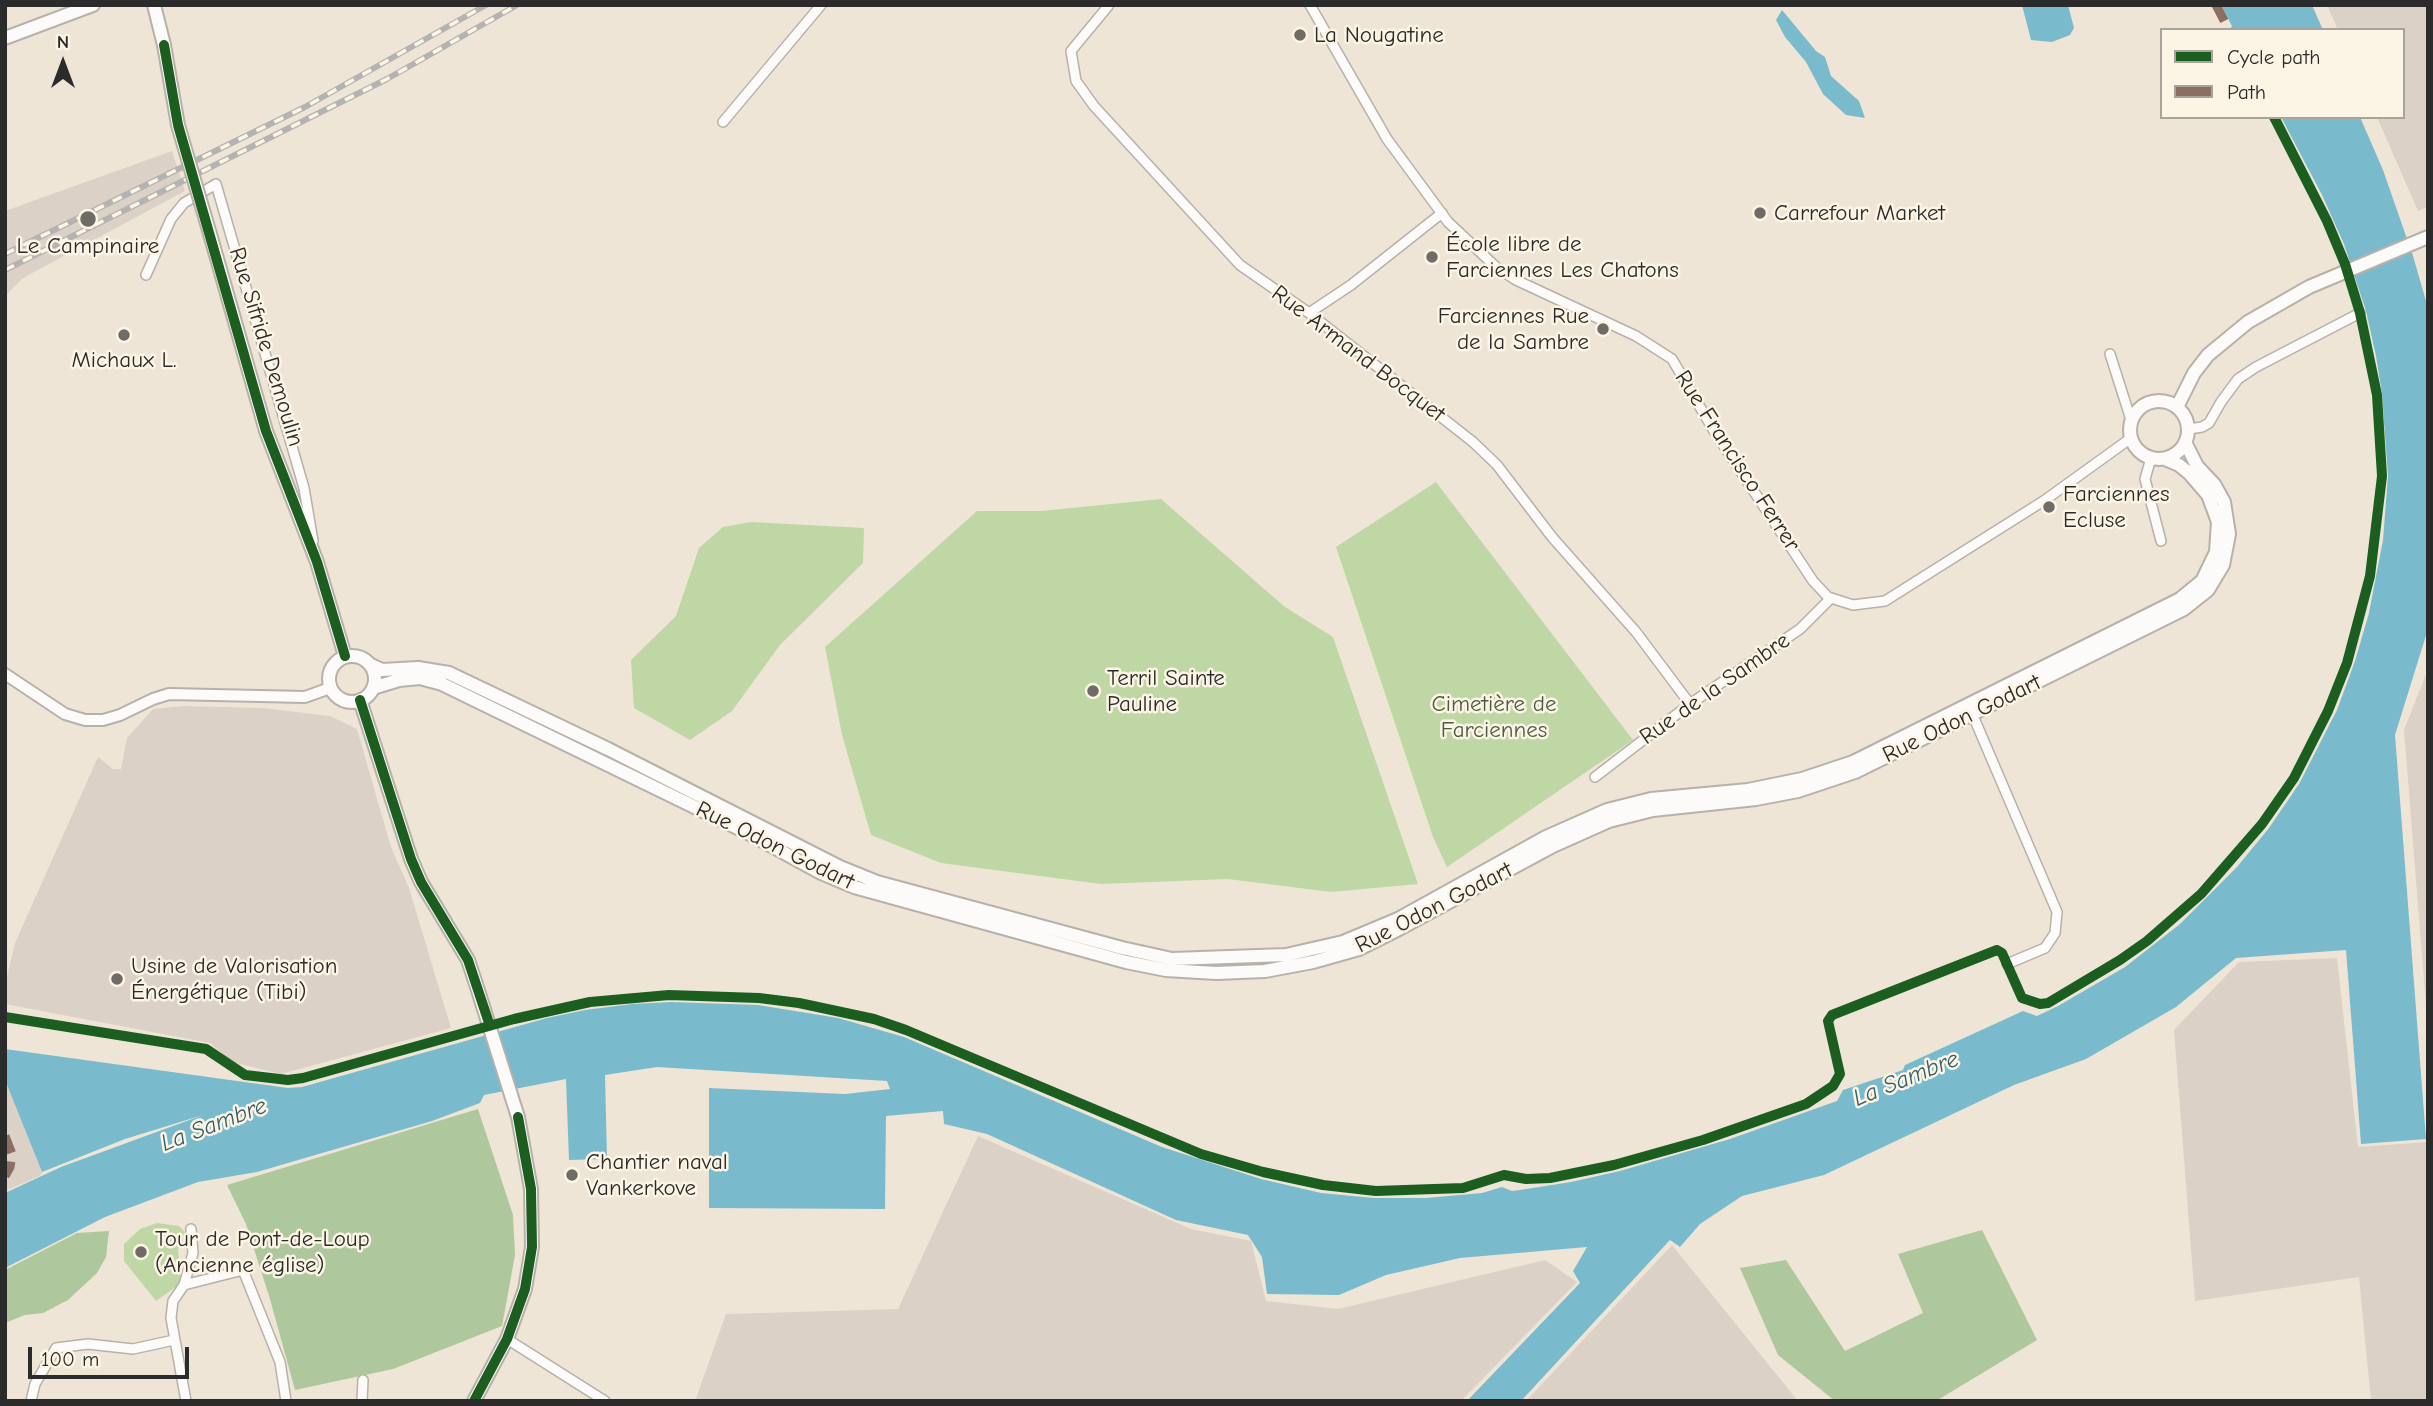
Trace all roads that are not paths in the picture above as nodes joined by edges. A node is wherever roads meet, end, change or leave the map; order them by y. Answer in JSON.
{"nodes":[{"id":1,"x":93,"y":5,"type":"edge"},
{"id":2,"x":155,"y":5,"type":"edge"},
{"id":3,"x":821,"y":5,"type":"edge"},
{"id":4,"x":1109,"y":5,"type":"edge"},
{"id":5,"x":1310,"y":5,"type":"edge"},
{"id":6,"x":5,"y":38,"type":"edge"},
{"id":7,"x":723,"y":122,"type":"dead end"},
{"id":8,"x":1442,"y":214,"type":"junction"},
{"id":9,"x":2425,"y":238,"type":"edge"},
{"id":10,"x":146,"y":275,"type":"dead end"},
{"id":11,"x":1310,"y":313,"type":"junction"},
{"id":12,"x":2360,"y":313,"type":"dead end"},
{"id":13,"x":2110,"y":354,"type":"dead end"},
{"id":14,"x":2177,"y":407,"type":"junction"},
{"id":15,"x":2131,"y":420,"type":"junction"},
{"id":16,"x":2189,"y":429,"type":"junction"},
{"id":17,"x":2131,"y":438,"type":"junction"},
{"id":18,"x":2186,"y":444,"type":"junction"},
{"id":19,"x":2158,"y":459,"type":"junction"},
{"id":20,"x":2161,"y":541,"type":"dead end"},
{"id":21,"x":317,"y":562,"type":"junction"},
{"id":22,"x":1831,"y":598,"type":"junction"},
{"id":23,"x":345,"y":656,"type":"junction"},
{"id":24,"x":371,"y":665,"type":"junction"},
{"id":25,"x":5,"y":674,"type":"edge"},
{"id":26,"x":330,"y":688,"type":"junction"},
{"id":27,"x":373,"y":688,"type":"junction"},
{"id":28,"x":360,"y":700,"type":"junction"},
{"id":29,"x":1690,"y":704,"type":"junction"},
{"id":30,"x":1971,"y":710,"type":"junction"},
{"id":31,"x":1595,"y":776,"type":"dead end"},
{"id":32,"x":2007,"y":964,"type":"dead end"},
{"id":33,"x":191,"y":1229,"type":"dead end"},
{"id":34,"x":184,"y":1286,"type":"junction"},
{"id":35,"x":507,"y":1339,"type":"junction"},
{"id":36,"x":174,"y":1340,"type":"junction"},
{"id":37,"x":363,"y":1380,"type":"dead end"},
{"id":38,"x":31,"y":1401,"type":"edge"},
{"id":39,"x":186,"y":1401,"type":"edge"},
{"id":40,"x":286,"y":1401,"type":"edge"},
{"id":41,"x":362,"y":1401,"type":"edge"},
{"id":42,"x":474,"y":1401,"type":"edge"},
{"id":43,"x":605,"y":1401,"type":"edge"}],
"edges":[{"from":1,"to":6,"type":"main road"},
{"from":2,"to":21,"type":"main road","name":"Rue Sifride Demoulin","bridge":true},
{"from":3,"to":7,"type":"street"},
{"from":4,"to":11,"type":"street","name":"Rue Armand Bocquet"},
{"from":5,"to":8,"type":"street","name":"Rue Francisco Ferrer"},
{"from":8,"to":11,"type":"street"},
{"from":8,"to":22,"type":"street","name":"Rue Francisco Ferrer"},
{"from":9,"to":14,"type":"main road"},
{"from":10,"to":21,"type":"street"},
{"from":11,"to":29,"type":"street","name":"Rue Armand Bocquet"},
{"from":12,"to":16,"type":"street"},
{"from":13,"to":15,"type":"street"},
{"from":14,"to":15,"type":"main road"},
{"from":14,"to":16,"type":"main road"},
{"from":15,"to":17,"type":"main road"},
{"from":16,"to":18,"type":"main road"},
{"from":17,"to":19,"type":"main road"},
{"from":17,"to":22,"type":"street"},
{"from":18,"to":19,"type":"main road"},
{"from":18,"to":30,"type":"main road","name":"Rue Odon Godart"},
{"from":19,"to":20,"type":"street"},
{"from":19,"to":30,"type":"main road","name":"Rue Odon Godart"},
{"from":21,"to":23,"type":"main road","name":"Rue Sifride Demoulin"},
{"from":22,"to":29,"type":"street","name":"Rue de la Sambre"},
{"from":23,"to":24,"type":"main road"},
{"from":23,"to":26,"type":"main road"},
{"from":24,"to":27,"type":"main road"},
{"from":24,"to":30,"type":"main road","name":"Rue Odon Godart"},
{"from":25,"to":26,"type":"street"},
{"from":26,"to":28,"type":"main road"},
{"from":27,"to":28,"type":"main road"},
{"from":27,"to":30,"type":"main road","name":"Rue Odon Godart"},
{"from":28,"to":35,"type":"main road"},
{"from":29,"to":31,"type":"street","name":"Rue de la Sambre"},
{"from":30,"to":32,"type":"street"},
{"from":33,"to":34,"type":"street"},
{"from":34,"to":36,"type":"street"},
{"from":34,"to":40,"type":"street"},
{"from":35,"to":42,"type":"main road"},
{"from":35,"to":43,"type":"street"},
{"from":36,"to":38,"type":"street"},
{"from":36,"to":39,"type":"street"},
{"from":37,"to":41,"type":"street"}]}
